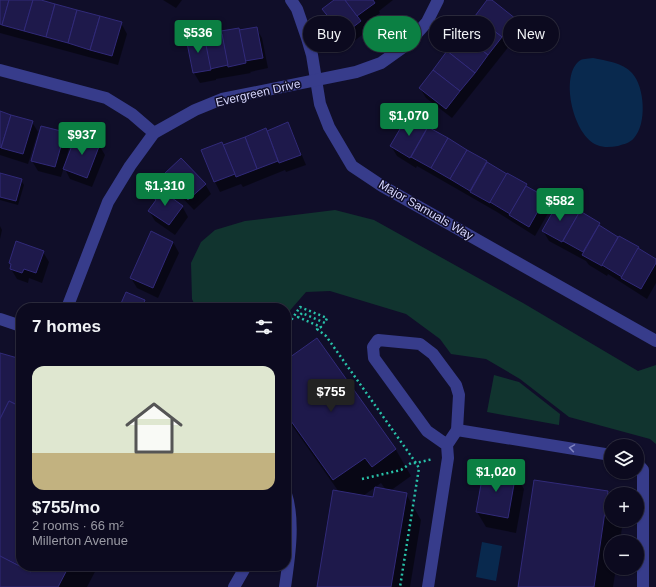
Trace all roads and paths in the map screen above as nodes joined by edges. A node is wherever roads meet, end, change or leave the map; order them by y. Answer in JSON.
{"nodes":[{"id":1,"x":291,"y":0,"type":"edge"},
{"id":2,"x":438,"y":0,"type":"edge"},
{"id":3,"x":0,"y":70,"type":"edge"},
{"id":4,"x":316,"y":80,"type":"junction"},
{"id":5,"x":154,"y":133,"type":"junction"},
{"id":6,"x":70,"y":303,"type":"edge"},
{"id":7,"x":0,"y":319,"type":"edge"},
{"id":8,"x":291,"y":320,"type":"edge"},
{"id":9,"x":16,"y":324,"type":"edge"},
{"id":10,"x":656,"y":341,"type":"edge"},
{"id":11,"x":457,"y":430,"type":"junction"},
{"id":12,"x":447,"y":445,"type":"junction"},
{"id":13,"x":604,"y":453,"type":"edge"},
{"id":14,"x":439,"y":458,"type":"dead end"},
{"id":15,"x":416,"y":463,"type":"junction"},
{"id":16,"x":362,"y":479,"type":"dead end"},
{"id":17,"x":643,"y":479,"type":"edge"},
{"id":18,"x":243,"y":571,"type":"edge"},
{"id":19,"x":288,"y":571,"type":"edge"},
{"id":20,"x":234,"y":587,"type":"edge"},
{"id":21,"x":285,"y":587,"type":"edge"},
{"id":22,"x":400,"y":587,"type":"edge"},
{"id":23,"x":428,"y":587,"type":"edge"},
{"id":24,"x":643,"y":587,"type":"edge"}],
"edges":[{"from":1,"to":4,"type":"street","name":"Major Samuals Way"},
{"from":2,"to":4,"type":"street","name":"Evergreen Drive"},
{"from":3,"to":5,"type":"street"},
{"from":4,"to":5,"type":"street","name":"Evergreen Drive"},
{"from":4,"to":10,"type":"street","name":"Major Samuals Way"},
{"from":5,"to":6,"type":"street","name":"Evergreen Drive"},
{"from":7,"to":9,"type":"street"},
{"from":8,"to":15,"type":"path"},
{"from":11,"to":12,"type":"street"},
{"from":11,"to":12,"type":"street"},
{"from":13,"to":11,"type":"street","one_way":true},
{"from":12,"to":23,"type":"street"},
{"from":14,"to":15,"type":"path"},
{"from":15,"to":16,"type":"path"},
{"from":15,"to":22,"type":"path"},
{"from":17,"to":24,"type":"street"},
{"from":18,"to":20,"type":"street"},
{"from":19,"to":21,"type":"street"}]}
